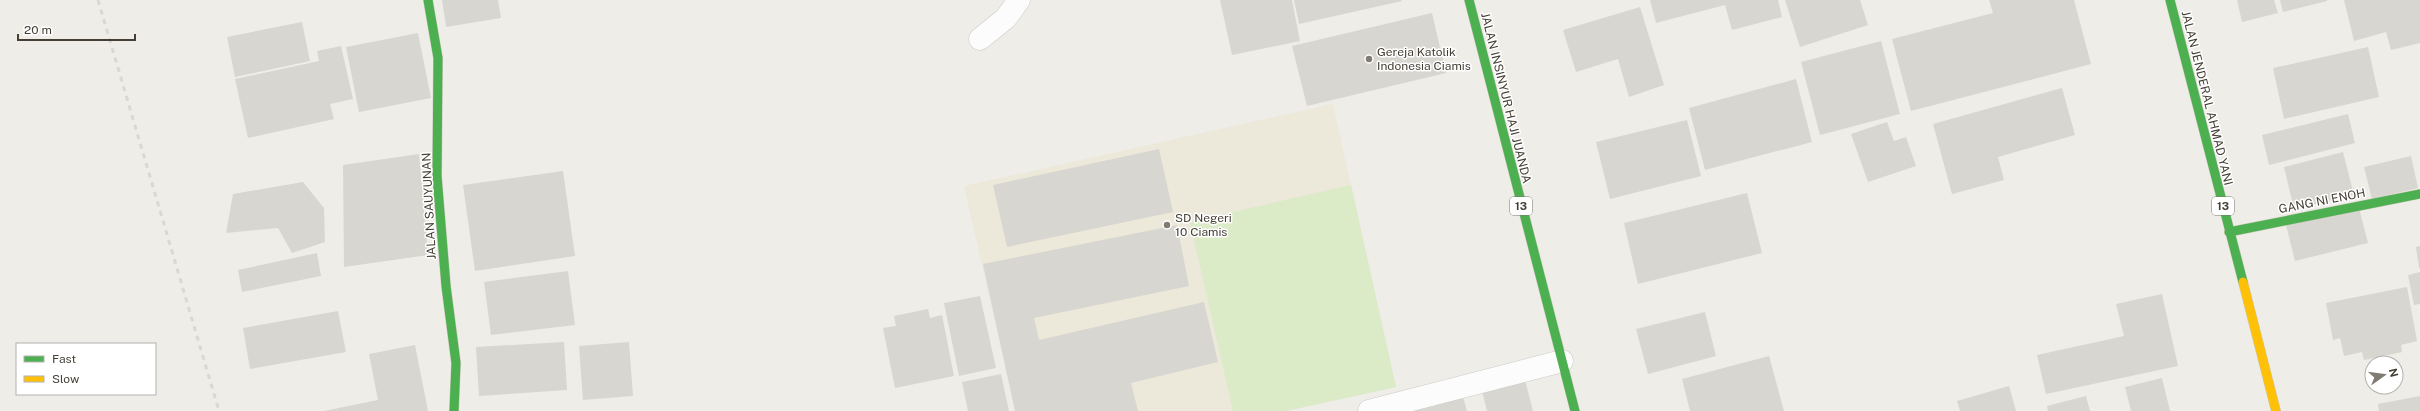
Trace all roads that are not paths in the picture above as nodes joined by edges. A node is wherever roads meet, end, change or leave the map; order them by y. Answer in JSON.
{"nodes":[{"id":1,"x":428,"y":0,"type":"edge"},
{"id":2,"x":1019,"y":0,"type":"edge"},
{"id":3,"x":1469,"y":0,"type":"edge"},
{"id":4,"x":2170,"y":0,"type":"edge"},
{"id":5,"x":980,"y":39,"type":"dead end"},
{"id":6,"x":2420,"y":194,"type":"edge"},
{"id":7,"x":2229,"y":232,"type":"junction"},
{"id":8,"x":1562,"y":361,"type":"junction"},
{"id":9,"x":454,"y":411,"type":"edge"},
{"id":10,"x":1369,"y":411,"type":"edge"},
{"id":11,"x":1575,"y":411,"type":"edge"},
{"id":12,"x":2276,"y":411,"type":"edge"}],
"edges":[{"from":1,"to":9,"type":"main road","name":"JALAN SAUYUNAN"},
{"from":2,"to":5,"type":"lane"},
{"from":3,"to":8,"type":"main road","name":"JALAN INSINYUR HAJI JUANDA","number":"13"},
{"from":4,"to":7,"type":"main road","name":"JALAN JENDERAL AHMAD YANI","number":"13"},
{"from":6,"to":7,"type":"main road","name":"GANG NI ENOH"},
{"from":7,"to":12,"type":"main road","name":"JALAN JENDERAL AHMAD YANI","number":"13"},
{"from":8,"to":10,"type":"lane"},
{"from":8,"to":11,"type":"main road","name":"JALAN INSINYUR HAJI JUANDA","number":"13"}]}
